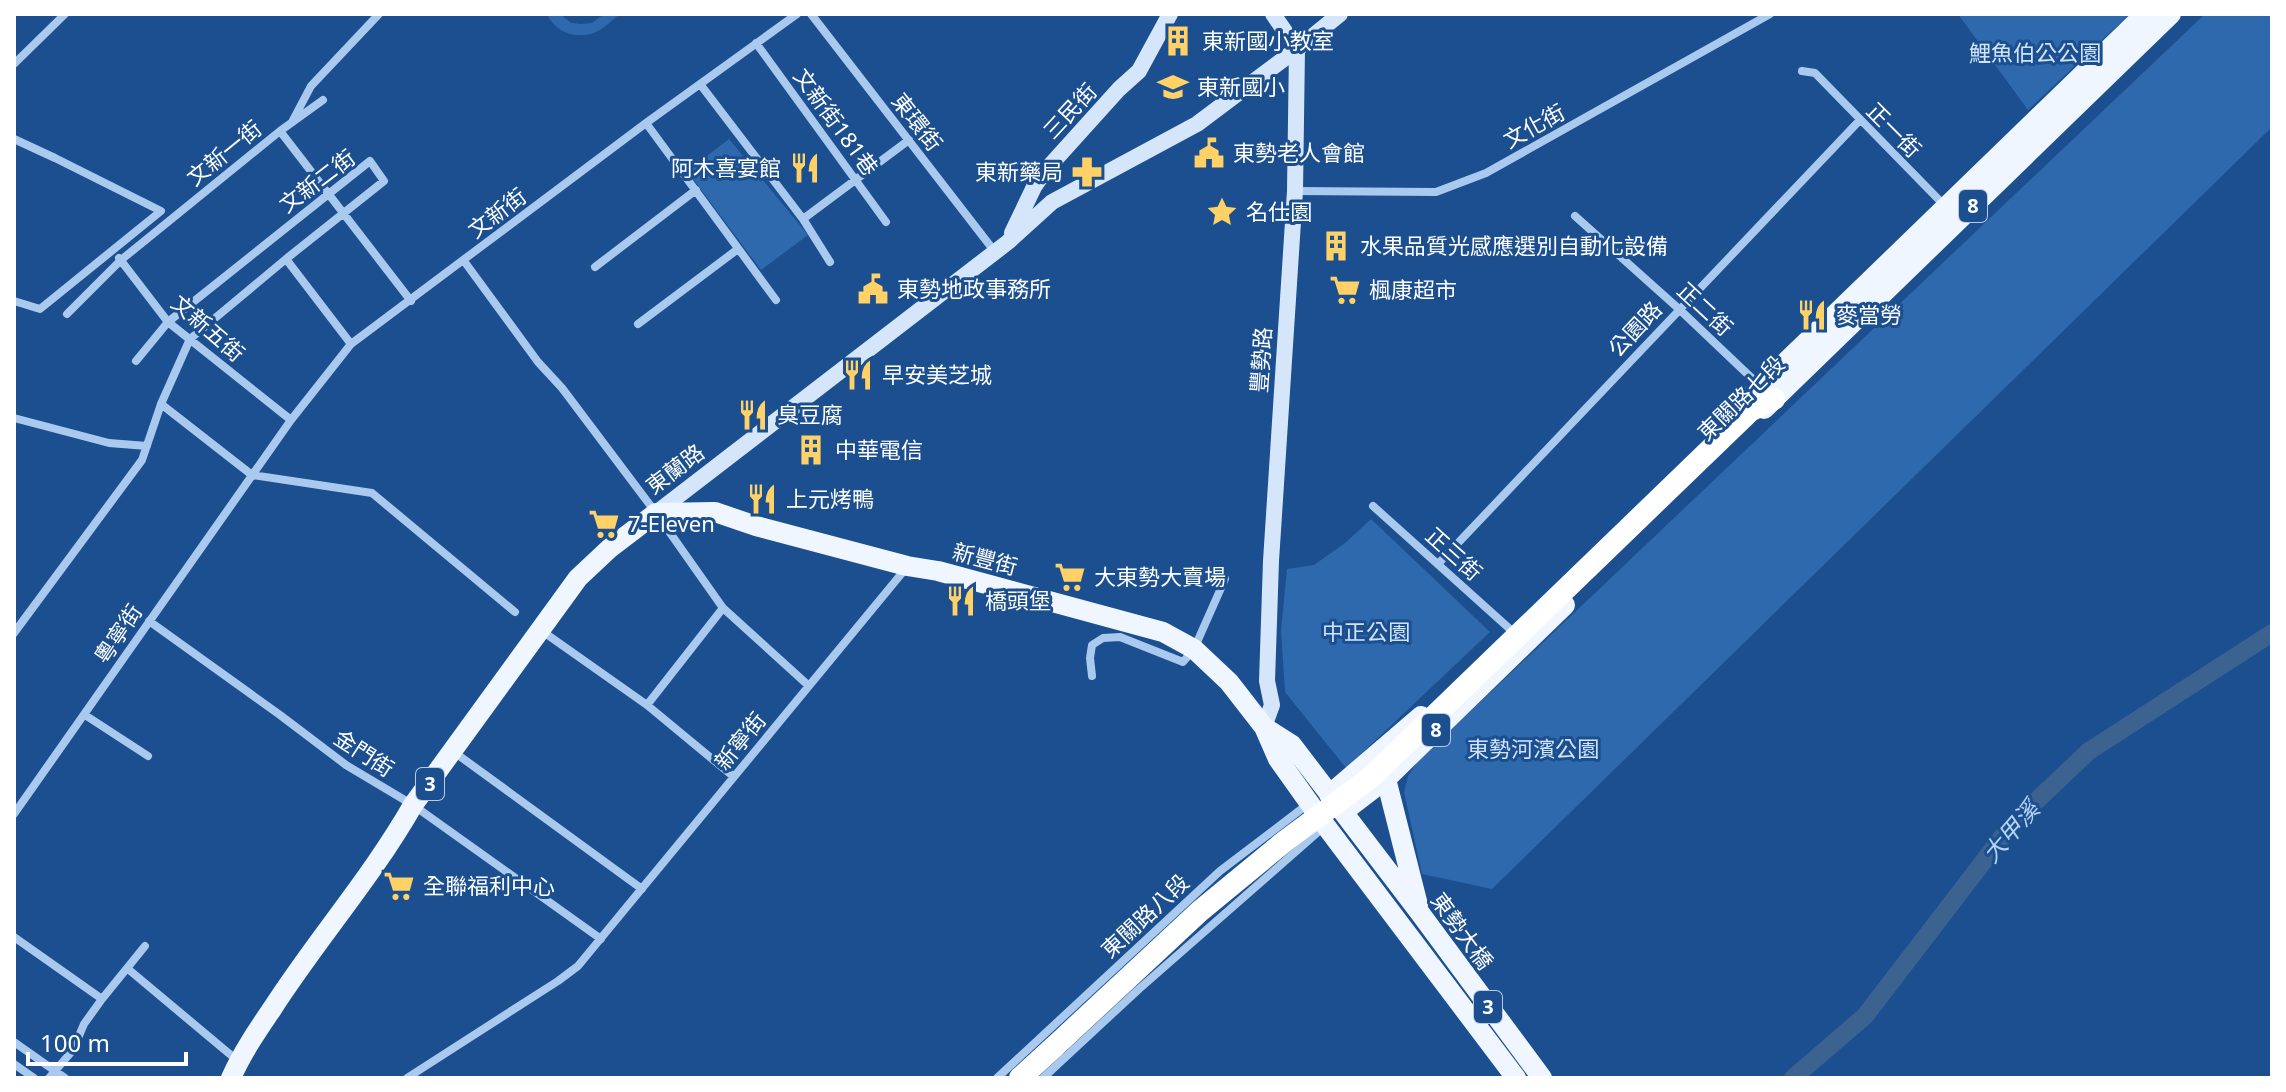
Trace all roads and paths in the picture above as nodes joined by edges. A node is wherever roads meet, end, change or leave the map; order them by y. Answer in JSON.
{"nodes":[{"id":1,"x":65,"y":14,"type":"edge"},
{"id":2,"x":379,"y":14,"type":"edge"},
{"id":3,"x":797,"y":14,"type":"edge"},
{"id":4,"x":811,"y":14,"type":"edge"},
{"id":5,"x":1170,"y":14,"type":"edge"},
{"id":6,"x":1273,"y":14,"type":"edge"},
{"id":7,"x":1340,"y":14,"type":"edge"},
{"id":8,"x":1770,"y":14,"type":"edge"},
{"id":9,"x":2145,"y":14,"type":"edge"},
{"id":10,"x":2171,"y":14,"type":"edge"},
{"id":11,"x":756,"y":43,"type":"junction"},
{"id":12,"x":1297,"y":49,"type":"junction"},
{"id":13,"x":14,"y":64,"type":"edge"},
{"id":14,"x":1802,"y":71,"type":"dead end"},
{"id":15,"x":700,"y":84,"type":"junction"},
{"id":16,"x":323,"y":100,"type":"dead end"},
{"id":17,"x":1859,"y":121,"type":"junction"},
{"id":18,"x":292,"y":122,"type":"junction"},
{"id":19,"x":646,"y":123,"type":"junction"},
{"id":20,"x":280,"y":131,"type":"junction"},
{"id":21,"x":14,"y":139,"type":"edge"},
{"id":22,"x":909,"y":140,"type":"junction"},
{"id":23,"x":857,"y":179,"type":"junction"},
{"id":24,"x":696,"y":190,"type":"junction"},
{"id":25,"x":1295,"y":191,"type":"junction"},
{"id":26,"x":328,"y":194,"type":"junction"},
{"id":27,"x":343,"y":214,"type":"junction"},
{"id":28,"x":1952,"y":214,"type":"junction"},
{"id":29,"x":1575,"y":216,"type":"dead end"},
{"id":30,"x":803,"y":219,"type":"junction"},
{"id":31,"x":886,"y":222,"type":"dead end"},
{"id":32,"x":1001,"y":247,"type":"junction"},
{"id":33,"x":738,"y":249,"type":"junction"},
{"id":34,"x":114,"y":251,"type":"junction"},
{"id":35,"x":286,"y":259,"type":"junction"},
{"id":36,"x":121,"y":260,"type":"junction"},
{"id":37,"x":464,"y":261,"type":"junction"},
{"id":38,"x":830,"y":262,"type":"dead end"},
{"id":39,"x":595,"y":267,"type":"dead end"},
{"id":40,"x":776,"y":300,"type":"dead end"},
{"id":41,"x":14,"y":301,"type":"edge"},
{"id":42,"x":411,"y":301,"type":"junction"},
{"id":43,"x":1679,"y":309,"type":"junction"},
{"id":44,"x":67,"y":314,"type":"dead end"},
{"id":45,"x":168,"y":322,"type":"junction"},
{"id":46,"x":638,"y":324,"type":"dead end"},
{"id":47,"x":190,"y":339,"type":"junction"},
{"id":48,"x":351,"y":344,"type":"junction"},
{"id":49,"x":136,"y":361,"type":"dead end"},
{"id":50,"x":1768,"y":392,"type":"junction"},
{"id":51,"x":161,"y":404,"type":"junction"},
{"id":52,"x":14,"y":418,"type":"edge"},
{"id":53,"x":291,"y":420,"type":"junction"},
{"id":54,"x":147,"y":446,"type":"junction"},
{"id":55,"x":252,"y":475,"type":"junction"},
{"id":56,"x":1373,"y":506,"type":"dead end"},
{"id":57,"x":656,"y":513,"type":"junction"},
{"id":58,"x":1438,"y":564,"type":"junction"},
{"id":59,"x":907,"y":566,"type":"junction"},
{"id":60,"x":1225,"y":579,"type":"dead end"},
{"id":61,"x":723,"y":608,"type":"junction"},
{"id":62,"x":515,"y":612,"type":"dead end"},
{"id":63,"x":149,"y":621,"type":"junction"},
{"id":64,"x":541,"y":630,"type":"junction"},
{"id":65,"x":14,"y":633,"type":"edge"},
{"id":66,"x":1514,"y":633,"type":"junction"},
{"id":67,"x":1194,"y":649,"type":"junction"},
{"id":68,"x":1092,"y":676,"type":"dead end"},
{"id":69,"x":809,"y":686,"type":"junction"},
{"id":70,"x":647,"y":705,"type":"junction"},
{"id":71,"x":85,"y":715,"type":"junction"},
{"id":72,"x":1433,"y":719,"type":"junction"},
{"id":73,"x":1264,"y":727,"type":"junction"},
{"id":74,"x":454,"y":752,"type":"junction"},
{"id":75,"x":148,"y":756,"type":"dead end"},
{"id":76,"x":734,"y":777,"type":"junction"},
{"id":77,"x":1386,"y":779,"type":"junction"},
{"id":78,"x":1329,"y":795,"type":"junction"},
{"id":79,"x":1309,"y":803,"type":"junction"},
{"id":80,"x":413,"y":805,"type":"junction"},
{"id":81,"x":1343,"y":812,"type":"junction"},
{"id":82,"x":14,"y":814,"type":"edge"},
{"id":83,"x":1325,"y":825,"type":"junction"},
{"id":84,"x":642,"y":889,"type":"junction"},
{"id":85,"x":1420,"y":913,"type":"junction"},
{"id":86,"x":14,"y":937,"type":"edge"},
{"id":87,"x":601,"y":939,"type":"junction"},
{"id":88,"x":145,"y":946,"type":"dead end"},
{"id":89,"x":128,"y":969,"type":"junction"},
{"id":90,"x":102,"y":999,"type":"junction"},
{"id":91,"x":14,"y":1042,"type":"edge"},
{"id":92,"x":14,"y":1064,"type":"edge"},
{"id":93,"x":55,"y":1069,"type":"junction"},
{"id":94,"x":234,"y":1070,"type":"edge"},
{"id":95,"x":34,"y":1078,"type":"edge"},
{"id":96,"x":49,"y":1078,"type":"edge"},
{"id":97,"x":65,"y":1078,"type":"edge"},
{"id":98,"x":407,"y":1078,"type":"edge"},
{"id":99,"x":997,"y":1078,"type":"edge"},
{"id":100,"x":1020,"y":1078,"type":"edge"},
{"id":101,"x":1043,"y":1078,"type":"edge"},
{"id":102,"x":1516,"y":1078,"type":"edge"},
{"id":103,"x":1542,"y":1078,"type":"edge"}],
"edges":[{"from":1,"to":13,"type":"street"},
{"from":2,"to":18,"type":"street"},
{"from":3,"to":11,"type":"street","name":"文新街"},
{"from":4,"to":22,"type":"street","name":"東環街"},
{"from":5,"to":32,"type":"street","name":"三民街"},
{"from":6,"to":12,"type":"street"},
{"from":7,"to":12,"type":"street"},
{"from":8,"to":25,"type":"street","name":"文化街"},
{"from":9,"to":28,"type":"main road","name":"東關路七段","number":"8"},
{"from":10,"to":28,"type":"main road","name":"東關路七段","number":"8"},
{"from":11,"to":15,"type":"street","name":"文新街"},
{"from":11,"to":23,"type":"street","name":"文新街181巷"},
{"from":12,"to":25,"type":"street","name":"豐勢路"},
{"from":12,"to":32,"type":"street","name":"東蘭路"},
{"from":14,"to":17,"type":"street","name":"正一街"},
{"from":15,"to":19,"type":"street","name":"文新街"},
{"from":15,"to":30,"type":"street"},
{"from":16,"to":18,"type":"street"},
{"from":17,"to":28,"type":"street","name":"正一街"},
{"from":17,"to":43,"type":"street","name":"公園路"},
{"from":18,"to":20,"type":"street"},
{"from":19,"to":24,"type":"street"},
{"from":19,"to":37,"type":"street","name":"文新街"},
{"from":20,"to":26,"type":"street","name":"文新一街"},
{"from":20,"to":36,"type":"street","name":"文新一街"},
{"from":21,"to":34,"type":"street"},
{"from":22,"to":23,"type":"street"},
{"from":22,"to":32,"type":"street","name":"東環街"},
{"from":23,"to":30,"type":"street"},
{"from":23,"to":31,"type":"street","name":"文新街181巷"},
{"from":24,"to":33,"type":"street"},
{"from":24,"to":39,"type":"street"},
{"from":25,"to":73,"type":"street","name":"豐勢路"},
{"from":26,"to":27,"type":"street","name":"文新一街"},
{"from":26,"to":27,"type":"street","name":"文新二街"},
{"from":26,"to":45,"type":"street","name":"文新二街"},
{"from":27,"to":35,"type":"street","name":"文新二街"},
{"from":27,"to":42,"type":"street","name":"文新一街"},
{"from":28,"to":50,"type":"main road","name":"東關路七段","number":"8"},
{"from":29,"to":43,"type":"street","name":"正二街"},
{"from":30,"to":38,"type":"street"},
{"from":32,"to":57,"type":"street","name":"東蘭路"},
{"from":33,"to":40,"type":"street"},
{"from":33,"to":46,"type":"street"},
{"from":34,"to":36,"type":"street","name":"文新五街"},
{"from":34,"to":41,"type":"street"},
{"from":35,"to":47,"type":"street","name":"文新二街"},
{"from":35,"to":48,"type":"street"},
{"from":36,"to":44,"type":"street","name":"文新一街"},
{"from":36,"to":45,"type":"street","name":"文新五街"},
{"from":37,"to":42,"type":"street","name":"文新街"},
{"from":37,"to":57,"type":"street"},
{"from":42,"to":48,"type":"street","name":"文新街"},
{"from":43,"to":50,"type":"street","name":"正二街"},
{"from":43,"to":58,"type":"street","name":"公園路"},
{"from":45,"to":47,"type":"street","name":"文新五街"},
{"from":45,"to":49,"type":"street","name":"文新二街"},
{"from":47,"to":51,"type":"street","name":"文新二街"},
{"from":47,"to":53,"type":"street","name":"文新五街"},
{"from":48,"to":53,"type":"street","name":"文新街"},
{"from":50,"to":66,"type":"highway"},
{"from":50,"to":66,"type":"main road","name":"東關路七段","number":"8"},
{"from":50,"to":72,"type":"main road","name":"東關路七段","number":"8"},
{"from":51,"to":54,"type":"street"},
{"from":51,"to":55,"type":"street"},
{"from":52,"to":54,"type":"street"},
{"from":53,"to":55,"type":"street","name":"文新街"},
{"from":54,"to":65,"type":"street"},
{"from":55,"to":62,"type":"street"},
{"from":55,"to":63,"type":"street","name":"粵寧街"},
{"from":56,"to":58,"type":"street","name":"正三街"},
{"from":57,"to":59,"type":"main road","name":"新豐街","number":"3"},
{"from":57,"to":61,"type":"street"},
{"from":57,"to":64,"type":"main road","name":"東蘭路","number":"3"},
{"from":58,"to":66,"type":"street","name":"正三街"},
{"from":59,"to":67,"type":"main road","name":"新豐街","number":"3"},
{"from":59,"to":69,"type":"street","name":"新寧街"},
{"from":60,"to":67,"type":"street"},
{"from":61,"to":69,"type":"street"},
{"from":61,"to":70,"type":"street"},
{"from":63,"to":71,"type":"street","name":"粵寧街"},
{"from":63,"to":80,"type":"street","name":"金門街"},
{"from":64,"to":70,"type":"street"},
{"from":64,"to":74,"type":"main road","name":"東蘭路","number":"3"},
{"from":66,"to":72,"type":"main road","name":"東關路七段","number":"8"},
{"from":66,"to":100,"type":"highway","bridge":true},
{"from":67,"to":68,"type":"street"},
{"from":67,"to":73,"type":"main road","name":"新豐街","number":"3"},
{"from":69,"to":76,"type":"street","name":"新寧街"},
{"from":70,"to":76,"type":"street"},
{"from":71,"to":75,"type":"street"},
{"from":71,"to":82,"type":"street","name":"粵寧街"},
{"from":72,"to":77,"type":"main road","name":"東關路七段","number":"8"},
{"from":72,"to":78,"type":"main road","name":"東關路七段","number":"8"},
{"from":73,"to":78,"type":"main road","number":"3"},
{"from":73,"to":79,"type":"main road","number":"3"},
{"from":74,"to":80,"type":"main road","name":"東蘭路","number":"3"},
{"from":74,"to":84,"type":"street"},
{"from":76,"to":84,"type":"street","name":"新寧街"},
{"from":77,"to":81,"type":"main road","name":"東關路七段","number":"8"},
{"from":77,"to":85,"type":"main road"},
{"from":78,"to":79,"type":"street","name":"東關路八段"},
{"from":78,"to":81,"type":"main road","number":"3"},
{"from":79,"to":83,"type":"main road","number":"3"},
{"from":79,"to":99,"type":"street","name":"東關路八段"},
{"from":80,"to":87,"type":"street","name":"金門街"},
{"from":80,"to":94,"type":"main road","name":"東蘭路","number":"3"},
{"from":81,"to":83,"type":"street"},
{"from":81,"to":85,"type":"main road","name":"東勢大橋","number":"3"},
{"from":83,"to":101,"type":"street"},
{"from":83,"to":102,"type":"main road","name":"東勢大橋","number":"3"},
{"from":84,"to":87,"type":"street","name":"新寧街"},
{"from":85,"to":103,"type":"main road","name":"東勢大橋","number":"3"},
{"from":86,"to":90,"type":"street"},
{"from":87,"to":98,"type":"street"},
{"from":88,"to":89,"type":"street"},
{"from":89,"to":90,"type":"street"},
{"from":89,"to":94,"type":"street"},
{"from":90,"to":93,"type":"street"},
{"from":91,"to":93,"type":"street"},
{"from":92,"to":95,"type":"street"},
{"from":93,"to":96,"type":"street"},
{"from":93,"to":97,"type":"street"}]}
